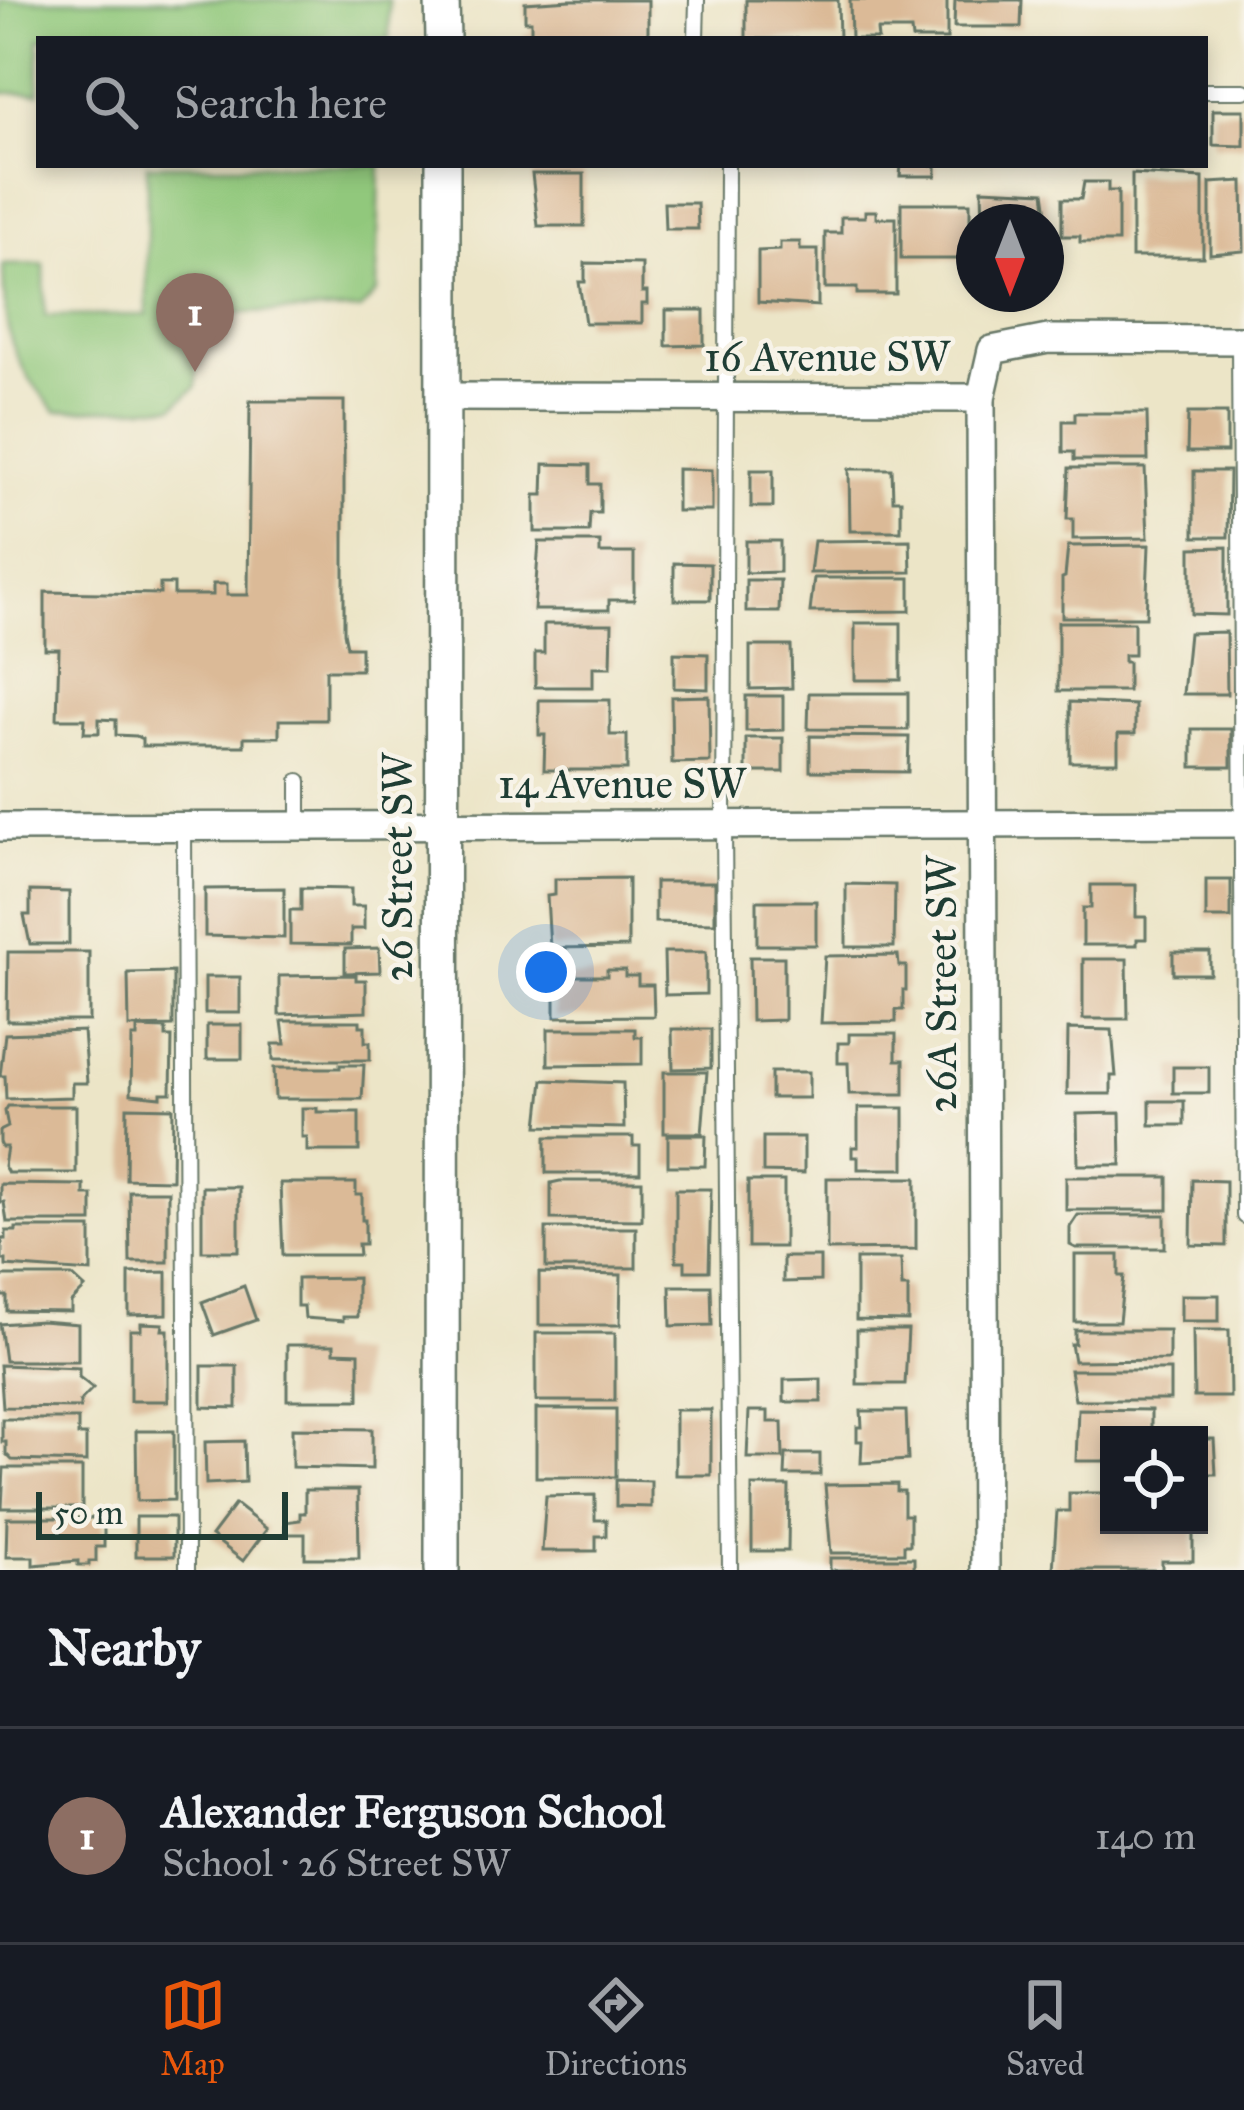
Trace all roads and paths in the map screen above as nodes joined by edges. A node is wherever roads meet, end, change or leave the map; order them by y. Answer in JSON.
{"nodes":[{"id":1,"x":442,"y":0,"type":"edge"},
{"id":2,"x":697,"y":0,"type":"edge"},
{"id":3,"x":442,"y":36,"type":"edge"},
{"id":4,"x":696,"y":36,"type":"edge"},
{"id":5,"x":1208,"y":91,"type":"edge"},
{"id":6,"x":1244,"y":91,"type":"edge"},
{"id":7,"x":443,"y":168,"type":"edge"},
{"id":8,"x":727,"y":168,"type":"edge"},
{"id":9,"x":1242,"y":340,"type":"edge"},
{"id":10,"x":444,"y":397,"type":"junction"},
{"id":11,"x":724,"y":398,"type":"junction"},
{"id":12,"x":981,"y":398,"type":"junction"},
{"id":13,"x":299,"y":781,"type":"dead end"},
{"id":14,"x":442,"y":824,"type":"junction"},
{"id":15,"x":1242,"y":824,"type":"edge"},
{"id":16,"x":298,"y":825,"type":"junction"},
{"id":17,"x":983,"y":825,"type":"junction"},
{"id":18,"x":184,"y":826,"type":"junction"},
{"id":19,"x":724,"y":826,"type":"junction"},
{"id":20,"x":0,"y":827,"type":"edge"},
{"id":21,"x":1244,"y":1216,"type":"edge"},
{"id":22,"x":187,"y":1570,"type":"edge"},
{"id":23,"x":442,"y":1570,"type":"edge"},
{"id":24,"x":730,"y":1570,"type":"edge"},
{"id":25,"x":985,"y":1570,"type":"edge"}],
"edges":[{"from":1,"to":3,"type":"street"},
{"from":2,"to":4,"type":"lane"},
{"from":5,"to":6,"type":"lane"},
{"from":7,"to":10,"type":"street","name":"26 Street SW"},
{"from":8,"to":11,"type":"lane"},
{"from":9,"to":12,"type":"street","name":"16 Avenue SW"},
{"from":9,"to":15,"type":"lane"},
{"from":10,"to":11,"type":"street","name":"16 Avenue SW"},
{"from":10,"to":14,"type":"street","name":"26 Street SW"},
{"from":11,"to":12,"type":"street","name":"16 Avenue SW"},
{"from":11,"to":19,"type":"lane"},
{"from":12,"to":17,"type":"street","name":"26A Street SW"},
{"from":13,"to":16,"type":"lane"},
{"from":14,"to":16,"type":"street","name":"14 Avenue SW"},
{"from":14,"to":19,"type":"street","name":"14 Avenue SW"},
{"from":14,"to":23,"type":"street","name":"26 Street SW"},
{"from":15,"to":17,"type":"street","name":"14 Avenue SW"},
{"from":15,"to":21,"type":"lane"},
{"from":16,"to":18,"type":"street","name":"14 Avenue SW"},
{"from":17,"to":19,"type":"street","name":"14 Avenue SW"},
{"from":17,"to":25,"type":"street","name":"26A Street SW"},
{"from":18,"to":20,"type":"street","name":"14 Avenue SW"},
{"from":18,"to":22,"type":"lane"},
{"from":19,"to":24,"type":"lane"}]}
